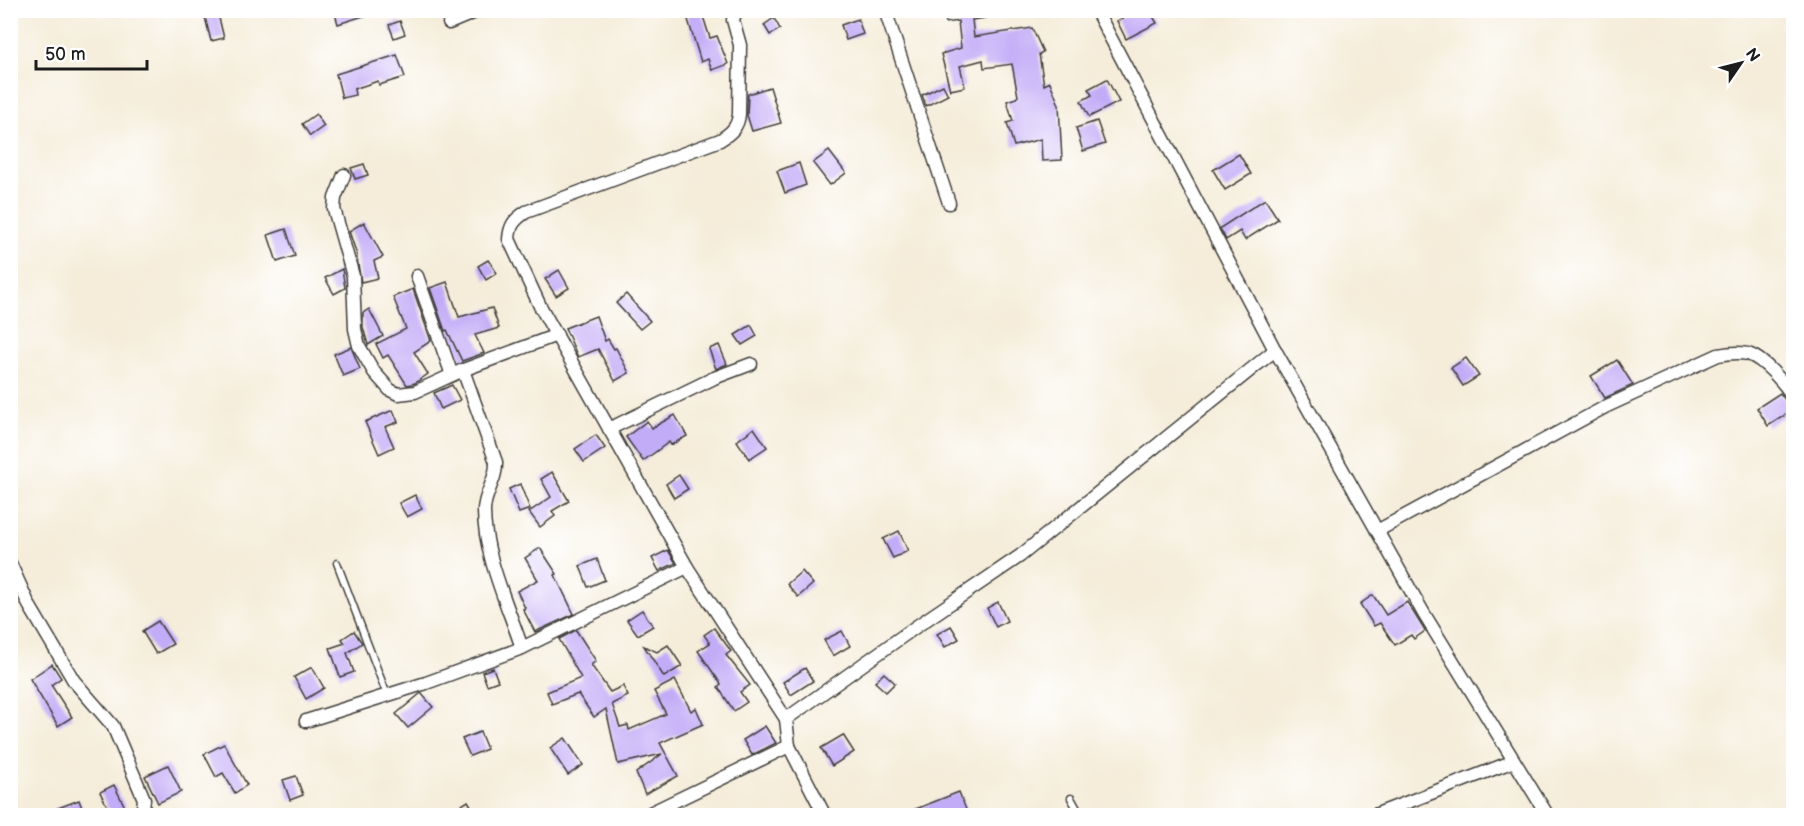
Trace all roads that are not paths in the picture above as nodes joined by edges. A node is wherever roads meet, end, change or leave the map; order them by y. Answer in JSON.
{"nodes":[{"id":1,"x":480,"y":10,"type":"edge"},
{"id":2,"x":738,"y":10,"type":"edge"},
{"id":3,"x":885,"y":10,"type":"edge"},
{"id":4,"x":1096,"y":10,"type":"edge"},
{"id":5,"x":449,"y":23,"type":"dead end"},
{"id":6,"x":344,"y":175,"type":"dead end"},
{"id":7,"x":949,"y":202,"type":"dead end"},
{"id":8,"x":417,"y":276,"type":"dead end"},
{"id":9,"x":557,"y":334,"type":"junction"},
{"id":10,"x":1275,"y":350,"type":"junction"},
{"id":11,"x":751,"y":364,"type":"dead end"},
{"id":12,"x":458,"y":372,"type":"junction"},
{"id":13,"x":1794,"y":399,"type":"edge"},
{"id":14,"x":609,"y":429,"type":"junction"},
{"id":15,"x":1377,"y":531,"type":"junction"},
{"id":16,"x":10,"y":563,"type":"edge"},
{"id":17,"x":337,"y":563,"type":"dead end"},
{"id":18,"x":687,"y":567,"type":"junction"},
{"id":19,"x":522,"y":648,"type":"junction"},
{"id":20,"x":387,"y":695,"type":"junction"},
{"id":21,"x":786,"y":719,"type":"junction"},
{"id":22,"x":306,"y":721,"type":"dead end"},
{"id":23,"x":789,"y":746,"type":"junction"},
{"id":24,"x":1515,"y":761,"type":"junction"},
{"id":25,"x":1071,"y":798,"type":"dead end"},
{"id":26,"x":136,"y":816,"type":"edge"},
{"id":27,"x":644,"y":816,"type":"edge"},
{"id":28,"x":825,"y":816,"type":"edge"},
{"id":29,"x":1081,"y":816,"type":"edge"},
{"id":30,"x":1372,"y":816,"type":"edge"},
{"id":31,"x":1548,"y":816,"type":"edge"}],
"edges":[{"from":1,"to":5,"type":"street"},
{"from":2,"to":9,"type":"street"},
{"from":3,"to":7,"type":"street"},
{"from":4,"to":10,"type":"street"},
{"from":6,"to":12,"type":"street"},
{"from":8,"to":12,"type":"street"},
{"from":9,"to":12,"type":"street"},
{"from":9,"to":14,"type":"street"},
{"from":10,"to":15,"type":"street"},
{"from":10,"to":21,"type":"street"},
{"from":11,"to":14,"type":"street"},
{"from":12,"to":19,"type":"street"},
{"from":13,"to":15,"type":"street"},
{"from":14,"to":18,"type":"street"},
{"from":15,"to":24,"type":"street"},
{"from":16,"to":26,"type":"street"},
{"from":17,"to":20,"type":"lane"},
{"from":18,"to":19,"type":"street"},
{"from":18,"to":21,"type":"street"},
{"from":19,"to":20,"type":"street"},
{"from":20,"to":22,"type":"street"},
{"from":21,"to":23,"type":"street"},
{"from":23,"to":27,"type":"street"},
{"from":23,"to":28,"type":"street"},
{"from":24,"to":30,"type":"street"},
{"from":24,"to":31,"type":"street"},
{"from":25,"to":29,"type":"lane"}]}
